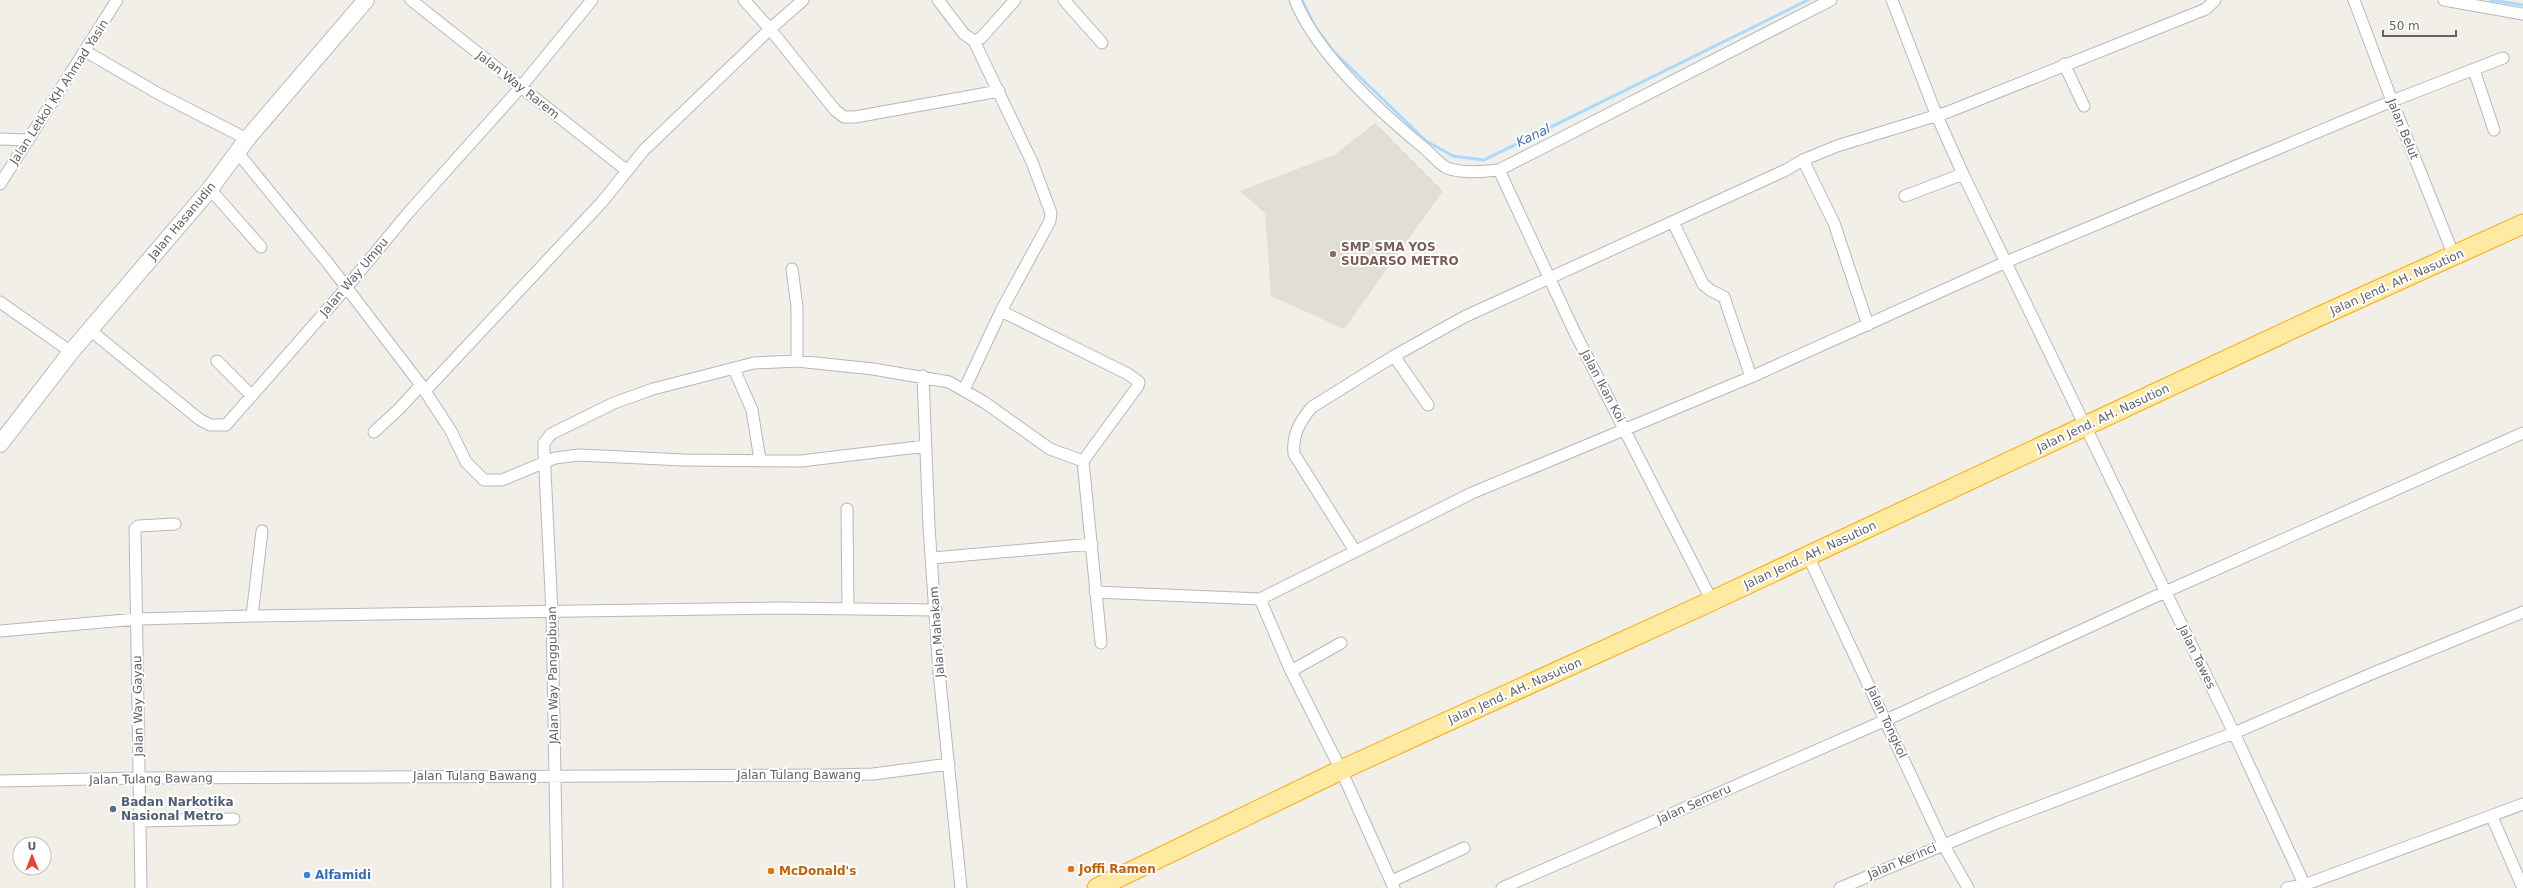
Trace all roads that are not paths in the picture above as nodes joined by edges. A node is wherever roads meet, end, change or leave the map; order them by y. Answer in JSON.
{"nodes":[{"id":1,"x":118,"y":0,"type":"edge"},
{"id":2,"x":366,"y":0,"type":"edge"},
{"id":3,"x":411,"y":0,"type":"edge"},
{"id":4,"x":592,"y":0,"type":"edge"},
{"id":5,"x":744,"y":0,"type":"edge"},
{"id":6,"x":804,"y":0,"type":"edge"},
{"id":7,"x":938,"y":0,"type":"edge"},
{"id":8,"x":1015,"y":0,"type":"edge"},
{"id":9,"x":1064,"y":0,"type":"edge"},
{"id":10,"x":1295,"y":0,"type":"edge"},
{"id":11,"x":1831,"y":0,"type":"edge"},
{"id":12,"x":1892,"y":0,"type":"edge"},
{"id":13,"x":2215,"y":0,"type":"edge"},
{"id":14,"x":2354,"y":0,"type":"edge"},
{"id":15,"x":2444,"y":0,"type":"edge"},
{"id":16,"x":2523,"y":14,"type":"edge"},
{"id":17,"x":770,"y":29,"type":"junction"},
{"id":18,"x":974,"y":41,"type":"junction"},
{"id":19,"x":1102,"y":43,"type":"dead end"},
{"id":20,"x":85,"y":51,"type":"junction"},
{"id":21,"x":2503,"y":58,"type":"dead end"},
{"id":22,"x":2064,"y":64,"type":"junction"},
{"id":23,"x":2474,"y":70,"type":"junction"},
{"id":24,"x":520,"y":88,"type":"junction"},
{"id":25,"x":999,"y":91,"type":"junction"},
{"id":26,"x":2392,"y":101,"type":"junction"},
{"id":27,"x":2084,"y":106,"type":"dead end"},
{"id":28,"x":1936,"y":114,"type":"junction"},
{"id":29,"x":2494,"y":130,"type":"dead end"},
{"id":30,"x":0,"y":139,"type":"edge"},
{"id":31,"x":247,"y":139,"type":"junction"},
{"id":32,"x":28,"y":140,"type":"junction"},
{"id":33,"x":238,"y":153,"type":"junction"},
{"id":34,"x":1803,"y":160,"type":"junction"},
{"id":35,"x":626,"y":170,"type":"junction"},
{"id":36,"x":1499,"y":170,"type":"junction"},
{"id":37,"x":1964,"y":174,"type":"junction"},
{"id":38,"x":0,"y":184,"type":"edge"},
{"id":39,"x":210,"y":189,"type":"junction"},
{"id":40,"x":1905,"y":196,"type":"dead end"},
{"id":41,"x":1673,"y":222,"type":"junction"},
{"id":42,"x":2523,"y":224,"type":"edge"},
{"id":43,"x":261,"y":247,"type":"dead end"},
{"id":44,"x":2454,"y":256,"type":"junction"},
{"id":45,"x":2006,"y":262,"type":"junction"},
{"id":46,"x":792,"y":269,"type":"dead end"},
{"id":47,"x":1549,"y":279,"type":"junction"},
{"id":48,"x":346,"y":288,"type":"junction"},
{"id":49,"x":0,"y":302,"type":"edge"},
{"id":50,"x":1001,"y":311,"type":"junction"},
{"id":51,"x":1868,"y":326,"type":"junction"},
{"id":52,"x":90,"y":330,"type":"junction"},
{"id":53,"x":71,"y":352,"type":"junction"},
{"id":54,"x":1394,"y":356,"type":"junction"},
{"id":55,"x":797,"y":360,"type":"junction"},
{"id":56,"x":217,"y":361,"type":"dead end"},
{"id":57,"x":734,"y":368,"type":"junction"},
{"id":58,"x":922,"y":376,"type":"junction"},
{"id":59,"x":1751,"y":377,"type":"junction"},
{"id":60,"x":423,"y":388,"type":"junction"},
{"id":61,"x":964,"y":390,"type":"junction"},
{"id":62,"x":252,"y":396,"type":"junction"},
{"id":63,"x":1428,"y":405,"type":"dead end"},
{"id":64,"x":1625,"y":428,"type":"junction"},
{"id":65,"x":2085,"y":428,"type":"junction"},
{"id":66,"x":374,"y":432,"type":"dead end"},
{"id":67,"x":2523,"y":433,"type":"edge"},
{"id":68,"x":0,"y":444,"type":"edge"},
{"id":69,"x":926,"y":446,"type":"junction"},
{"id":70,"x":760,"y":460,"type":"junction"},
{"id":71,"x":1083,"y":461,"type":"junction"},
{"id":72,"x":546,"y":462,"type":"junction"},
{"id":73,"x":847,"y":509,"type":"dead end"},
{"id":74,"x":175,"y":524,"type":"dead end"},
{"id":75,"x":262,"y":531,"type":"dead end"},
{"id":76,"x":1092,"y":544,"type":"junction"},
{"id":77,"x":1355,"y":551,"type":"junction"},
{"id":78,"x":1808,"y":556,"type":"junction"},
{"id":79,"x":932,"y":558,"type":"junction"},
{"id":80,"x":1096,"y":592,"type":"junction"},
{"id":81,"x":2165,"y":592,"type":"junction"},
{"id":82,"x":1260,"y":599,"type":"junction"},
{"id":83,"x":1712,"y":601,"type":"junction"},
{"id":84,"x":848,"y":610,"type":"junction"},
{"id":85,"x":936,"y":610,"type":"junction"},
{"id":86,"x":552,"y":612,"type":"junction"},
{"id":87,"x":2523,"y":612,"type":"edge"},
{"id":88,"x":252,"y":616,"type":"junction"},
{"id":89,"x":137,"y":619,"type":"junction"},
{"id":90,"x":0,"y":631,"type":"edge"},
{"id":91,"x":1101,"y":643,"type":"dead end"},
{"id":92,"x":1341,"y":643,"type":"dead end"},
{"id":93,"x":1291,"y":671,"type":"junction"},
{"id":94,"x":1886,"y":720,"type":"junction"},
{"id":95,"x":2234,"y":733,"type":"junction"},
{"id":96,"x":949,"y":764,"type":"junction"},
{"id":97,"x":1341,"y":770,"type":"junction"},
{"id":98,"x":554,"y":775,"type":"junction"},
{"id":99,"x":139,"y":778,"type":"junction"},
{"id":100,"x":0,"y":782,"type":"edge"},
{"id":101,"x":2523,"y":804,"type":"edge"},
{"id":102,"x":2492,"y":817,"type":"junction"},
{"id":103,"x":234,"y":819,"type":"dead end"},
{"id":104,"x":140,"y":821,"type":"junction"},
{"id":105,"x":1943,"y":844,"type":"junction"},
{"id":106,"x":1464,"y":848,"type":"dead end"},
{"id":107,"x":1393,"y":885,"type":"edge"},
{"id":108,"x":2305,"y":886,"type":"edge"},
{"id":109,"x":141,"y":888,"type":"edge"},
{"id":110,"x":557,"y":888,"type":"edge"},
{"id":111,"x":961,"y":888,"type":"edge"},
{"id":112,"x":1097,"y":888,"type":"edge"},
{"id":113,"x":1502,"y":888,"type":"edge"},
{"id":114,"x":1840,"y":888,"type":"edge"},
{"id":115,"x":1968,"y":888,"type":"edge"},
{"id":116,"x":2287,"y":888,"type":"edge"},
{"id":117,"x":2523,"y":888,"type":"edge"}],
"edges":[{"from":1,"to":20,"type":"street","name":"Jalan Letkol KH Ahmad Yasin"},
{"from":2,"to":31,"type":"main road","name":"Jalan Hasanudin"},
{"from":3,"to":24,"type":"street","name":"Jalan Way Rarem"},
{"from":4,"to":24,"type":"street","name":"Jalan Way Umpu"},
{"from":5,"to":17,"type":"street"},
{"from":6,"to":17,"type":"street"},
{"from":7,"to":18,"type":"street"},
{"from":8,"to":18,"type":"street"},
{"from":9,"to":19,"type":"street"},
{"from":10,"to":36,"type":"street"},
{"from":11,"to":36,"type":"street"},
{"from":12,"to":28,"type":"street","name":"Jalan Tawes"},
{"from":13,"to":22,"type":"street"},
{"from":14,"to":26,"type":"street","name":"Jalan Belut"},
{"from":15,"to":16,"type":"street"},
{"from":17,"to":25,"type":"street"},
{"from":17,"to":35,"type":"street"},
{"from":18,"to":25,"type":"street"},
{"from":20,"to":31,"type":"street"},
{"from":20,"to":32,"type":"street","name":"Jalan Letkol KH Ahmad Yasin"},
{"from":21,"to":23,"type":"street"},
{"from":22,"to":27,"type":"street"},
{"from":22,"to":28,"type":"street"},
{"from":23,"to":26,"type":"street"},
{"from":23,"to":29,"type":"street"},
{"from":24,"to":35,"type":"street","name":"Jalan Way Rarem"},
{"from":24,"to":48,"type":"street","name":"Jalan Way Umpu"},
{"from":25,"to":50,"type":"street"},
{"from":26,"to":44,"type":"street","name":"Jalan Belut"},
{"from":26,"to":45,"type":"street"},
{"from":28,"to":34,"type":"street"},
{"from":28,"to":37,"type":"street","name":"Jalan Tawes"},
{"from":30,"to":32,"type":"street"},
{"from":31,"to":33,"type":"main road","name":"Jalan Hasanudin"},
{"from":32,"to":38,"type":"street","name":"Jalan Letkol KH Ahmad Yasin"},
{"from":33,"to":39,"type":"main road","name":"Jalan Hasanudin"},
{"from":33,"to":48,"type":"street"},
{"from":34,"to":41,"type":"street"},
{"from":34,"to":51,"type":"street"},
{"from":35,"to":60,"type":"street"},
{"from":36,"to":47,"type":"street","name":"Jalan Ikan Koi"},
{"from":37,"to":40,"type":"street"},
{"from":37,"to":45,"type":"street","name":"Jalan Tawes"},
{"from":39,"to":43,"type":"street"},
{"from":39,"to":52,"type":"main road","name":"Jalan Hasanudin"},
{"from":41,"to":47,"type":"street"},
{"from":41,"to":59,"type":"street"},
{"from":42,"to":44,"type":"highway","name":"Jalan Jend. AH. Nasution"},
{"from":44,"to":65,"type":"highway","name":"Jalan Jend. AH. Nasution"},
{"from":45,"to":51,"type":"street"},
{"from":45,"to":65,"type":"street","name":"Jalan Tawes"},
{"from":46,"to":55,"type":"street"},
{"from":47,"to":54,"type":"street"},
{"from":47,"to":64,"type":"street","name":"Jalan Ikan Koi"},
{"from":48,"to":60,"type":"street"},
{"from":48,"to":62,"type":"street","name":"Jalan Way Umpu"},
{"from":49,"to":53,"type":"street"},
{"from":50,"to":61,"type":"street"},
{"from":50,"to":71,"type":"street"},
{"from":51,"to":59,"type":"street"},
{"from":52,"to":53,"type":"main road","name":"Jalan Hasanudin"},
{"from":52,"to":62,"type":"street","name":"Jalan Way Umpu"},
{"from":53,"to":68,"type":"main road","name":"Jalan Hasanudin"},
{"from":54,"to":63,"type":"street"},
{"from":54,"to":77,"type":"street"},
{"from":55,"to":57,"type":"street"},
{"from":55,"to":58,"type":"street"},
{"from":56,"to":62,"type":"street"},
{"from":57,"to":70,"type":"street"},
{"from":57,"to":72,"type":"street","name":"JAlan Way Panggubuan"},
{"from":58,"to":61,"type":"street"},
{"from":58,"to":69,"type":"street","name":"Jalan Mahakam"},
{"from":59,"to":64,"type":"street"},
{"from":60,"to":66,"type":"street"},
{"from":60,"to":72,"type":"street"},
{"from":61,"to":71,"type":"street"},
{"from":64,"to":77,"type":"street"},
{"from":64,"to":83,"type":"street","name":"Jalan Ikan Koi"},
{"from":65,"to":78,"type":"highway","name":"Jalan Jend. AH. Nasution"},
{"from":65,"to":81,"type":"street","name":"Jalan Tawes"},
{"from":67,"to":81,"type":"street","name":"Jalan Semeru"},
{"from":69,"to":70,"type":"street"},
{"from":69,"to":79,"type":"street","name":"Jalan Mahakam"},
{"from":70,"to":72,"type":"street"},
{"from":71,"to":76,"type":"street"},
{"from":72,"to":86,"type":"street","name":"JAlan Way Panggubuan"},
{"from":73,"to":84,"type":"street"},
{"from":74,"to":89,"type":"street","name":"Jalan Way Gayau"},
{"from":75,"to":88,"type":"street"},
{"from":76,"to":79,"type":"street"},
{"from":76,"to":80,"type":"street"},
{"from":77,"to":82,"type":"street"},
{"from":78,"to":83,"type":"highway","name":"Jalan Jend. AH. Nasution"},
{"from":78,"to":94,"type":"street","name":"Jalan Tongkol"},
{"from":79,"to":85,"type":"street","name":"Jalan Mahakam"},
{"from":80,"to":82,"type":"street"},
{"from":80,"to":91,"type":"street"},
{"from":81,"to":94,"type":"street","name":"Jalan Semeru"},
{"from":81,"to":95,"type":"street","name":"Jalan Tawes"},
{"from":82,"to":93,"type":"street"},
{"from":83,"to":97,"type":"highway","name":"Jalan Jend. AH. Nasution"},
{"from":84,"to":85,"type":"street"},
{"from":84,"to":86,"type":"street"},
{"from":85,"to":96,"type":"street","name":"Jalan Mahakam"},
{"from":86,"to":88,"type":"street"},
{"from":86,"to":98,"type":"street","name":"JAlan Way Panggubuan"},
{"from":87,"to":95,"type":"street","name":"Jalan Kerinci"},
{"from":88,"to":89,"type":"street"},
{"from":89,"to":90,"type":"street"},
{"from":89,"to":99,"type":"street","name":"Jalan Way Gayau"},
{"from":92,"to":93,"type":"street"},
{"from":93,"to":97,"type":"street"},
{"from":94,"to":105,"type":"street","name":"Jalan Tongkol"},
{"from":94,"to":113,"type":"street","name":"Jalan Semeru"},
{"from":95,"to":105,"type":"street","name":"Jalan Kerinci"},
{"from":95,"to":108,"type":"street","name":"Jalan Tawes"},
{"from":96,"to":98,"type":"street","name":"Jalan Tulang Bawang"},
{"from":96,"to":111,"type":"street","name":"Jalan Mahakam"},
{"from":97,"to":107,"type":"street"},
{"from":97,"to":112,"type":"highway","name":"Jalan Jend. AH. Nasution"},
{"from":98,"to":99,"type":"street","name":"Jalan Tulang Bawang"},
{"from":98,"to":110,"type":"street","name":"JAlan Way Panggubuan"},
{"from":99,"to":100,"type":"street","name":"Jalan Tulang Bawang"},
{"from":99,"to":104,"type":"street","name":"Jalan Way Gayau"},
{"from":101,"to":102,"type":"street"},
{"from":102,"to":108,"type":"street"},
{"from":102,"to":117,"type":"street"},
{"from":103,"to":104,"type":"street"},
{"from":104,"to":109,"type":"street","name":"Jalan Way Gayau"},
{"from":105,"to":114,"type":"street","name":"Jalan Kerinci"},
{"from":105,"to":115,"type":"street","name":"Jalan Tongkol"},
{"from":106,"to":107,"type":"street"},
{"from":108,"to":116,"type":"street"}]}
